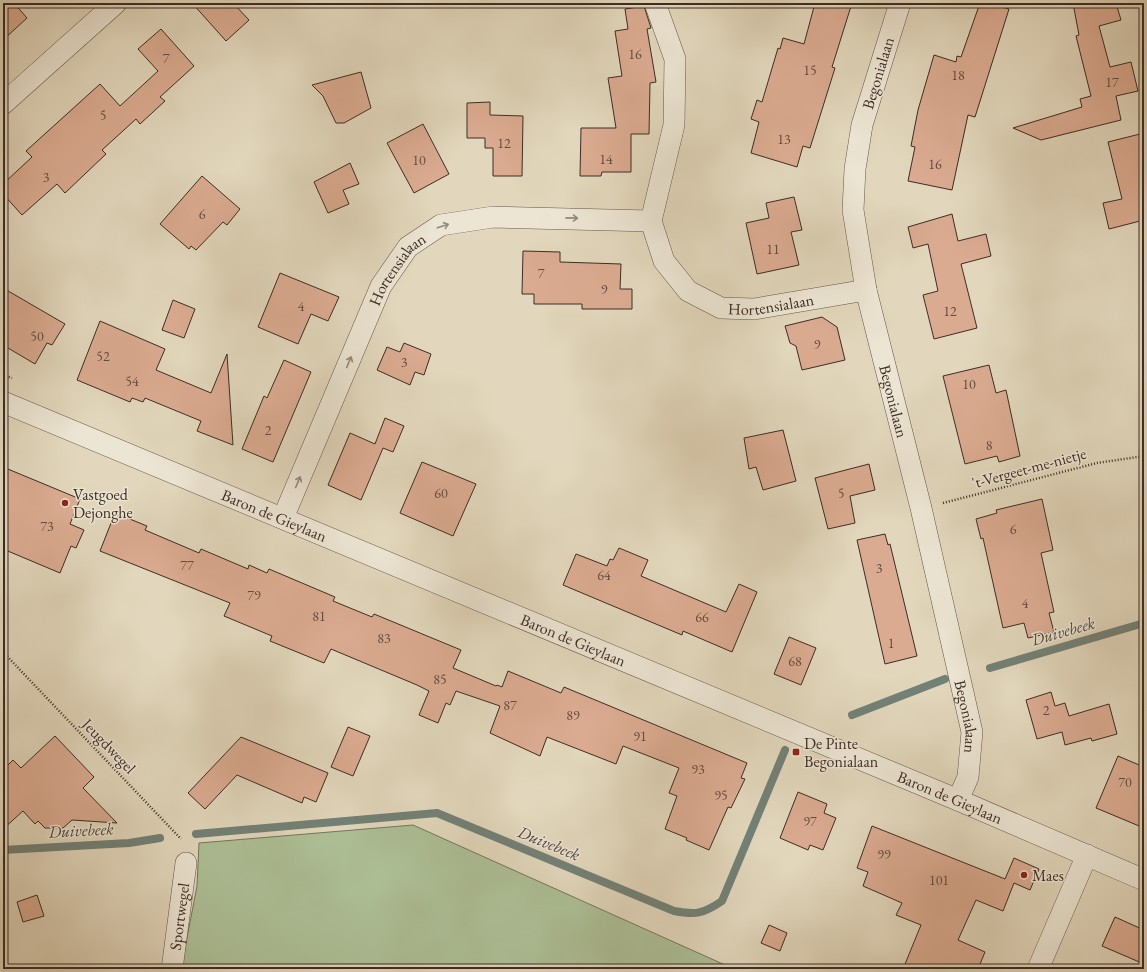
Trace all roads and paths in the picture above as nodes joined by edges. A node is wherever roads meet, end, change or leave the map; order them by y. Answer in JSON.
{"nodes":[{"id":1,"x":116,"y":3,"type":"edge"},
{"id":2,"x":655,"y":3,"type":"edge"},
{"id":3,"x":900,"y":3,"type":"edge"},
{"id":4,"x":3,"y":104,"type":"edge"},
{"id":5,"x":651,"y":221,"type":"junction"},
{"id":6,"x":866,"y":290,"type":"junction"},
{"id":7,"x":3,"y":402,"type":"edge"},
{"id":8,"x":1144,"y":456,"type":"edge"},
{"id":9,"x":921,"y":508,"type":"junction"},
{"id":10,"x":283,"y":518,"type":"junction"},
{"id":11,"x":3,"y":652,"type":"edge"},
{"id":12,"x":958,"y":800,"type":"junction"},
{"id":13,"x":1086,"y":855,"type":"junction"},
{"id":14,"x":186,"y":863,"type":"joint"},
{"id":15,"x":1144,"y":880,"type":"edge"},
{"id":16,"x":172,"y":969,"type":"edge"},
{"id":17,"x":1038,"y":969,"type":"edge"}],
"edges":[{"from":1,"to":4,"type":"street"},
{"from":2,"to":5,"type":"street"},
{"from":3,"to":6,"type":"street","name":"Begonialaan"},
{"from":5,"to":6,"type":"street","name":"Hortensialaan"},
{"from":10,"to":5,"type":"street","name":"Hortensialaan","one_way":true},
{"from":6,"to":9,"type":"street","name":"Begonialaan"},
{"from":7,"to":10,"type":"street","name":"Baron de Gieylaan"},
{"from":8,"to":9,"type":"path","name":"'t-Vergeet-me-nietje"},
{"from":9,"to":12,"type":"street","name":"Begonialaan"},
{"from":10,"to":12,"type":"street","name":"Baron de Gieylaan"},
{"from":11,"to":14,"type":"path","name":"Jeugdwegel"},
{"from":12,"to":13,"type":"street","name":"Baron de Gieylaan"},
{"from":13,"to":15,"type":"street","name":"Baron de Gieylaan"},
{"from":13,"to":17,"type":"street"},
{"from":14,"to":16,"type":"street","name":"Sportwegel"}]}
